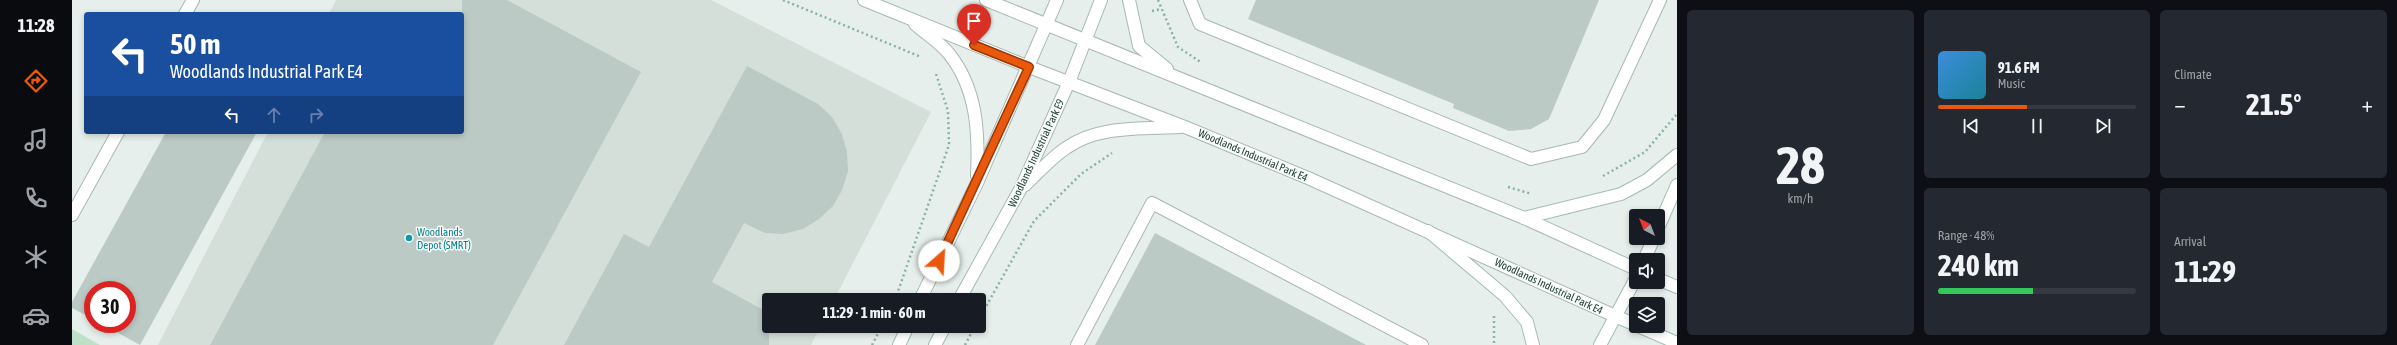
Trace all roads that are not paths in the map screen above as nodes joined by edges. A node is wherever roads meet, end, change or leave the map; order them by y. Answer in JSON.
{"nodes":[{"id":1,"x":193,"y":0,"type":"edge"},
{"id":2,"x":864,"y":0,"type":"edge"},
{"id":3,"x":986,"y":0,"type":"edge"},
{"id":4,"x":1057,"y":0,"type":"edge"},
{"id":5,"x":1101,"y":0,"type":"edge"},
{"id":6,"x":1129,"y":0,"type":"edge"},
{"id":7,"x":1190,"y":0,"type":"edge"},
{"id":8,"x":1660,"y":0,"type":"edge"},
{"id":9,"x":186,"y":12,"type":"edge"},
{"id":10,"x":907,"y":18,"type":"junction"},
{"id":11,"x":1048,"y":24,"type":"junction"},
{"id":12,"x":1085,"y":39,"type":"junction"},
{"id":13,"x":1029,"y":67,"type":"junction"},
{"id":14,"x":1175,"y":76,"type":"junction"},
{"id":15,"x":1069,"y":82,"type":"junction"},
{"id":16,"x":1186,"y":127,"type":"junction"},
{"id":17,"x":117,"y":134,"type":"edge"},
{"id":18,"x":1677,"y":155,"type":"edge"},
{"id":19,"x":977,"y":183,"type":"junction"},
{"id":20,"x":1677,"y":185,"type":"edge"},
{"id":21,"x":1021,"y":188,"type":"junction"},
{"id":22,"x":1665,"y":212,"type":"edge"},
{"id":23,"x":72,"y":215,"type":"edge"},
{"id":24,"x":1524,"y":218,"type":"junction"},
{"id":25,"x":1428,"y":230,"type":"junction"},
{"id":26,"x":1629,"y":266,"type":"edge"},
{"id":27,"x":1665,"y":282,"type":"edge"},
{"id":28,"x":1677,"y":287,"type":"edge"},
{"id":29,"x":1630,"y":289,"type":"edge"},
{"id":30,"x":923,"y":293,"type":"edge"},
{"id":31,"x":963,"y":293,"type":"edge"},
{"id":32,"x":1615,"y":316,"type":"junction"},
{"id":33,"x":1629,"y":322,"type":"edge"},
{"id":34,"x":905,"y":333,"type":"edge"},
{"id":35,"x":942,"y":333,"type":"edge"},
{"id":36,"x":1654,"y":333,"type":"edge"},
{"id":37,"x":1676,"y":342,"type":"edge"},
{"id":38,"x":899,"y":345,"type":"edge"},
{"id":39,"x":936,"y":345,"type":"edge"},
{"id":40,"x":1077,"y":345,"type":"edge"},
{"id":41,"x":1422,"y":345,"type":"edge"},
{"id":42,"x":1533,"y":345,"type":"edge"},
{"id":43,"x":1600,"y":345,"type":"edge"}],
"edges":[{"from":1,"to":9,"type":"street"},
{"from":2,"to":10,"type":"street","name":"Woodlands Industrial Park E4"},
{"from":3,"to":11,"type":"street"},
{"from":4,"to":11,"type":"street"},
{"from":5,"to":12,"type":"street","name":"Woodlands Industrial Park E9"},
{"from":6,"to":14,"type":"street"},
{"from":7,"to":8,"type":"street"},
{"from":10,"to":13,"type":"street","name":"Woodlands Industrial Park E4"},
{"from":10,"to":19,"type":"street"},
{"from":11,"to":12,"type":"street"},
{"from":11,"to":13,"type":"street"},
{"from":12,"to":14,"type":"street"},
{"from":12,"to":15,"type":"street","name":"Woodlands Industrial Park E9"},
{"from":13,"to":15,"type":"street","name":"Woodlands Industrial Park E4"},
{"from":13,"to":19,"type":"street"},
{"from":14,"to":24,"type":"street"},
{"from":15,"to":16,"type":"street","name":"Woodlands Industrial Park E4"},
{"from":15,"to":21,"type":"street","name":"Woodlands Industrial Park E9"},
{"from":16,"to":21,"type":"street"},
{"from":16,"to":25,"type":"street","name":"Woodlands Industrial Park E4"},
{"from":17,"to":23,"type":"street"},
{"from":18,"to":24,"type":"street"},
{"from":19,"to":30,"type":"street"},
{"from":20,"to":22,"type":"street"},
{"from":21,"to":31,"type":"street","name":"Woodlands Industrial Park E9"},
{"from":24,"to":26,"type":"street"},
{"from":25,"to":32,"type":"street","name":"Woodlands Industrial Park E4"},
{"from":25,"to":42,"type":"street"},
{"from":27,"to":28,"type":"street"},
{"from":29,"to":32,"type":"street"},
{"from":32,"to":33,"type":"street","name":"Woodlands Industrial Park E4"},
{"from":32,"to":43,"type":"street"},
{"from":34,"to":38,"type":"street"},
{"from":35,"to":39,"type":"street"},
{"from":36,"to":37,"type":"street","name":"Woodlands Industrial Park E4"},
{"from":40,"to":41,"type":"street"}]}
